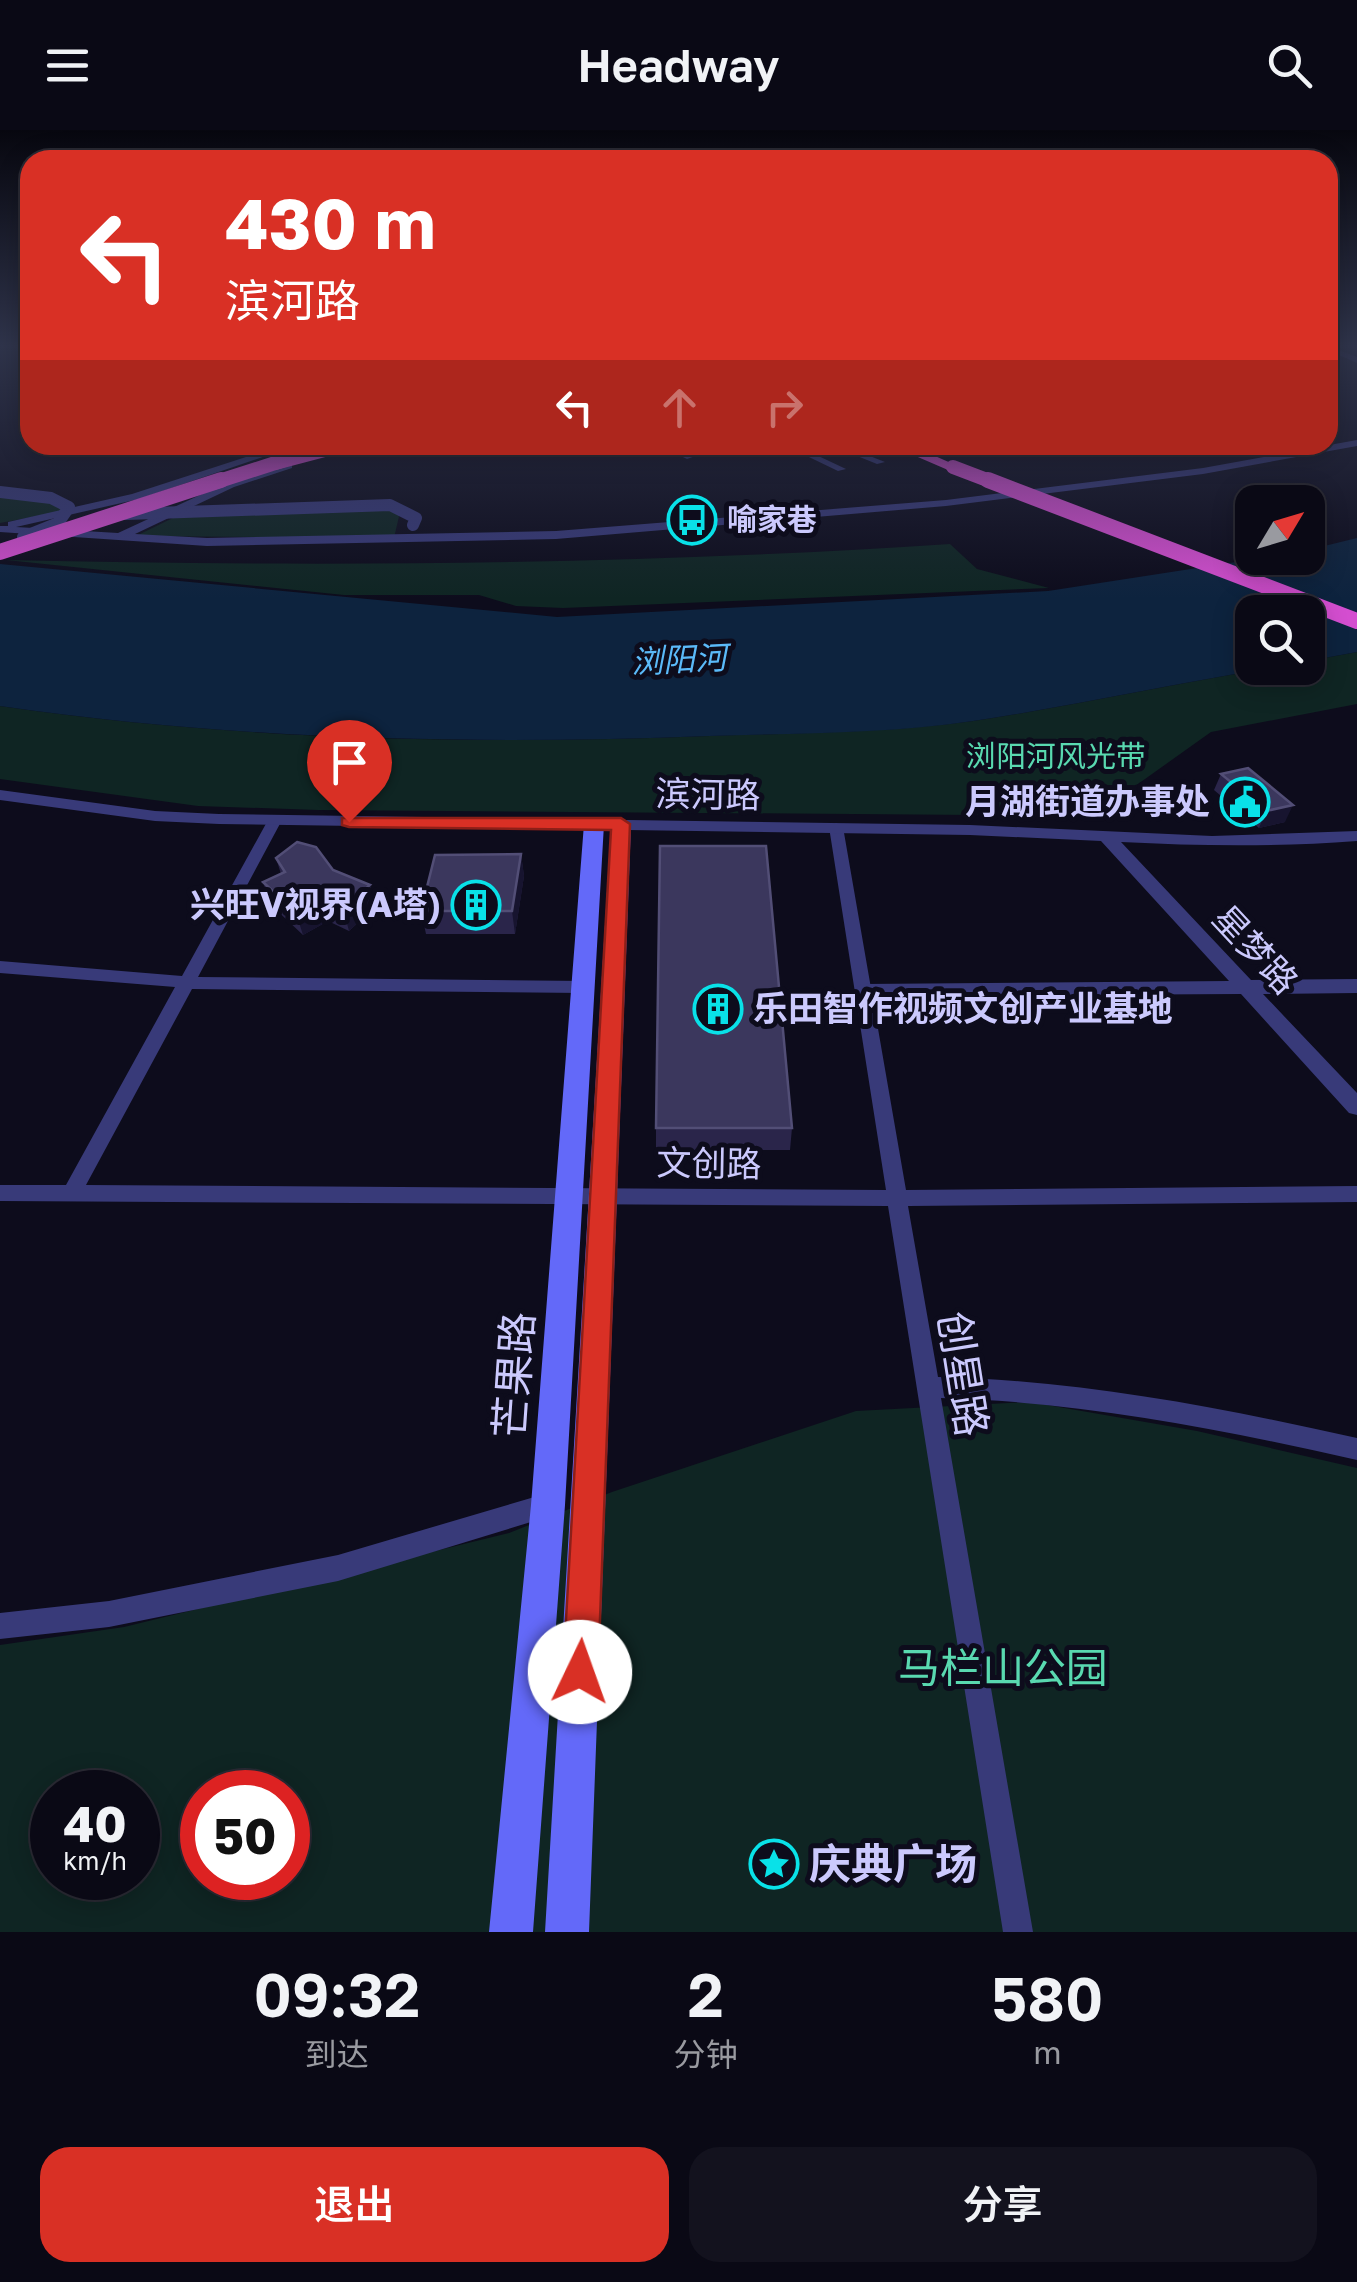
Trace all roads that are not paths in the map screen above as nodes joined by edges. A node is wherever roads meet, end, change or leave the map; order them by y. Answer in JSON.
{"nodes":[{"id":1,"x":275,"y":455,"type":"edge"},
{"id":2,"x":277,"y":455,"type":"edge"},
{"id":3,"x":281,"y":455,"type":"edge"},
{"id":4,"x":326,"y":455,"type":"edge"},
{"id":5,"x":327,"y":455,"type":"edge"},
{"id":6,"x":810,"y":455,"type":"edge"},
{"id":7,"x":860,"y":455,"type":"edge"},
{"id":8,"x":923,"y":455,"type":"edge"},
{"id":9,"x":947,"y":455,"type":"edge"},
{"id":10,"x":1298,"y":455,"type":"edge"},
{"id":11,"x":880,"y":462,"type":"dead end"},
{"id":12,"x":842,"y":469,"type":"dead end"},
{"id":13,"x":0,"y":492,"type":"edge"},
{"id":14,"x":170,"y":497,"type":"junction"},
{"id":15,"x":114,"y":515,"type":"junction"},
{"id":16,"x":0,"y":528,"type":"edge"},
{"id":17,"x":23,"y":537,"type":"junction"},
{"id":18,"x":114,"y":539,"type":"junction"},
{"id":19,"x":408,"y":540,"type":"junction"},
{"id":20,"x":0,"y":548,"type":"edge"},
{"id":21,"x":1357,"y":609,"type":"edge"},
{"id":22,"x":1357,"y":621,"type":"edge"},
{"id":23,"x":0,"y":794,"type":"edge"},
{"id":24,"x":0,"y":807,"type":"edge"},
{"id":25,"x":273,"y":824,"type":"junction"},
{"id":26,"x":607,"y":829,"type":"junction"},
{"id":27,"x":836,"y":831,"type":"junction"},
{"id":28,"x":1357,"y":836,"type":"edge"},
{"id":29,"x":1120,"y":844,"type":"junction"},
{"id":30,"x":1357,"y":846,"type":"edge"},
{"id":31,"x":0,"y":967,"type":"edge"},
{"id":32,"x":186,"y":983,"type":"junction"},
{"id":33,"x":1357,"y":986,"type":"edge"},
{"id":34,"x":583,"y":988,"type":"junction"},
{"id":35,"x":1256,"y":990,"type":"junction"},
{"id":36,"x":862,"y":991,"type":"junction"},
{"id":37,"x":1357,"y":1088,"type":"edge"},
{"id":38,"x":1357,"y":1107,"type":"edge"},
{"id":39,"x":73,"y":1191,"type":"junction"},
{"id":40,"x":0,"y":1193,"type":"edge"},
{"id":41,"x":569,"y":1194,"type":"junction"},
{"id":42,"x":1357,"y":1194,"type":"edge"},
{"id":43,"x":604,"y":1196,"type":"junction"},
{"id":44,"x":897,"y":1198,"type":"junction"},
{"id":45,"x":927,"y":1387,"type":"junction"},
{"id":46,"x":1357,"y":1449,"type":"edge"},
{"id":47,"x":548,"y":1506,"type":"junction"},
{"id":48,"x":0,"y":1626,"type":"edge"},
{"id":49,"x":511,"y":1932,"type":"edge"},
{"id":50,"x":567,"y":1932,"type":"edge"},
{"id":51,"x":1018,"y":1932,"type":"edge"}],
"edges":[{"from":1,"to":16,"type":"street"},
{"from":2,"to":17,"type":"highway","bridge":true},
{"from":3,"to":14,"type":"highway","bridge":true},
{"from":4,"to":18,"type":"street"},
{"from":5,"to":14,"type":"highway","bridge":true},
{"from":6,"to":12,"type":"street"},
{"from":7,"to":11,"type":"street"},
{"from":8,"to":22,"type":"highway","bridge":true},
{"from":9,"to":21,"type":"highway"},
{"from":10,"to":19,"type":"street"},
{"from":13,"to":17,"type":"street","bridge":true},
{"from":14,"to":15,"type":"highway","bridge":true},
{"from":15,"to":19,"type":"street","bridge":true},
{"from":15,"to":20,"type":"highway","bridge":true},
{"from":16,"to":18,"type":"street"},
{"from":17,"to":20,"type":"highway","bridge":true},
{"from":18,"to":19,"type":"street"},
{"from":23,"to":25,"type":"street","name":"滨河路"},
{"from":24,"to":25,"type":"street","name":"滨河路"},
{"from":25,"to":26,"type":"street","name":"滨河路"},
{"from":25,"to":32,"type":"street"},
{"from":26,"to":27,"type":"street","name":"滨河路"},
{"from":26,"to":34,"type":"main road","name":"芒果路"},
{"from":26,"to":43,"type":"main road"},
{"from":27,"to":29,"type":"street","name":"滨河路"},
{"from":27,"to":36,"type":"street","name":"创星路"},
{"from":28,"to":29,"type":"street","name":"滨河路"},
{"from":29,"to":30,"type":"street","name":"滨河路"},
{"from":29,"to":35,"type":"street","name":"星梦路"},
{"from":31,"to":32,"type":"street"},
{"from":32,"to":34,"type":"street"},
{"from":32,"to":39,"type":"street"},
{"from":33,"to":35,"type":"street"},
{"from":34,"to":41,"type":"main road","name":"芒果路"},
{"from":35,"to":36,"type":"street"},
{"from":35,"to":37,"type":"street","name":"星梦路"},
{"from":35,"to":38,"type":"street","name":"星梦路"},
{"from":36,"to":44,"type":"street","name":"创星路"},
{"from":39,"to":40,"type":"street","name":"文创路"},
{"from":39,"to":41,"type":"street","name":"文创路"},
{"from":41,"to":43,"type":"street","name":"文创路"},
{"from":41,"to":47,"type":"main road","name":"芒果路"},
{"from":42,"to":44,"type":"street","name":"文创路"},
{"from":43,"to":44,"type":"street","name":"文创路"},
{"from":43,"to":50,"type":"main road"},
{"from":44,"to":45,"type":"street","name":"创星路"},
{"from":45,"to":46,"type":"street"},
{"from":45,"to":51,"type":"street","name":"创星路"},
{"from":47,"to":48,"type":"street"},
{"from":47,"to":49,"type":"main road","name":"芒果路"}]}
